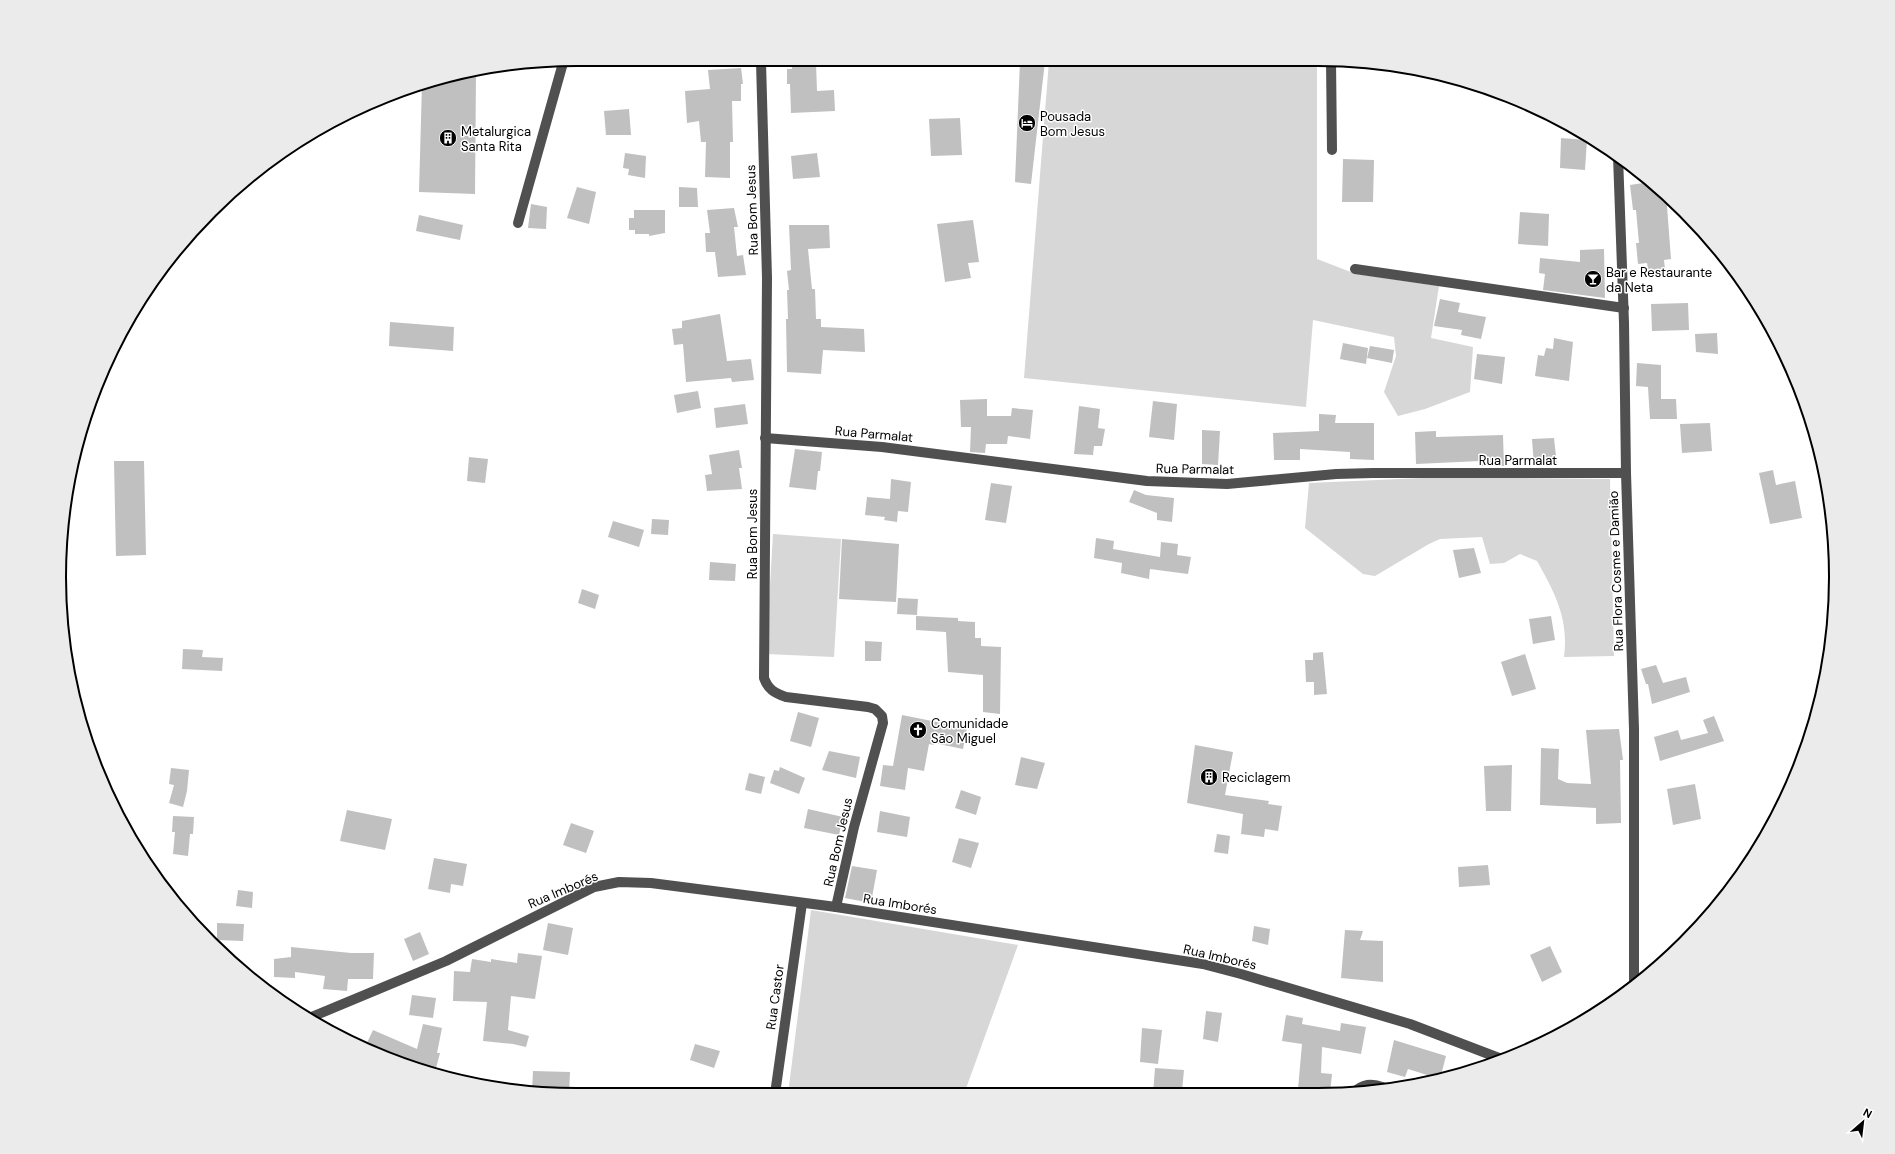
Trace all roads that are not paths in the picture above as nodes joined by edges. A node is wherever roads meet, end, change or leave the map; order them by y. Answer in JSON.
{"nodes":[{"id":1,"x":562,"y":66,"type":"edge"},
{"id":2,"x":761,"y":66,"type":"edge"},
{"id":3,"x":1331,"y":66,"type":"edge"},
{"id":4,"x":1332,"y":150,"type":"dead end"},
{"id":5,"x":1618,"y":164,"type":"edge"},
{"id":6,"x":518,"y":223,"type":"dead end"},
{"id":7,"x":1355,"y":270,"type":"dead end"},
{"id":8,"x":1624,"y":308,"type":"junction"},
{"id":9,"x":766,"y":438,"type":"junction"},
{"id":10,"x":1626,"y":473,"type":"junction"},
{"id":11,"x":802,"y":903,"type":"junction"},
{"id":12,"x":836,"y":907,"type":"junction"},
{"id":13,"x":1634,"y":978,"type":"edge"},
{"id":14,"x":314,"y":1016,"type":"edge"},
{"id":15,"x":1495,"y":1056,"type":"edge"},
{"id":16,"x":1376,"y":1085,"type":"edge"},
{"id":17,"x":1362,"y":1086,"type":"edge"},
{"id":18,"x":776,"y":1088,"type":"edge"}],
"edges":[{"from":1,"to":6,"type":"street"},
{"from":2,"to":9,"type":"street","name":"Rua Bom Jesus"},
{"from":3,"to":4,"type":"street"},
{"from":5,"to":8,"type":"street","name":"Rua Flora Cosme e Damião"},
{"from":7,"to":8,"type":"street"},
{"from":8,"to":10,"type":"street","name":"Rua Flora Cosme e Damião"},
{"from":9,"to":10,"type":"street","name":"Rua Parmalat"},
{"from":9,"to":12,"type":"street","name":"Rua Bom Jesus"},
{"from":10,"to":13,"type":"street","name":"Rua Flora Cosme e Damião"},
{"from":11,"to":12,"type":"street","name":"Rua Imborés"},
{"from":11,"to":14,"type":"street","name":"Rua Imborés"},
{"from":11,"to":18,"type":"street","name":"Rua Castor"},
{"from":12,"to":15,"type":"street","name":"Rua Imborés"},
{"from":16,"to":17,"type":"street"}]}
